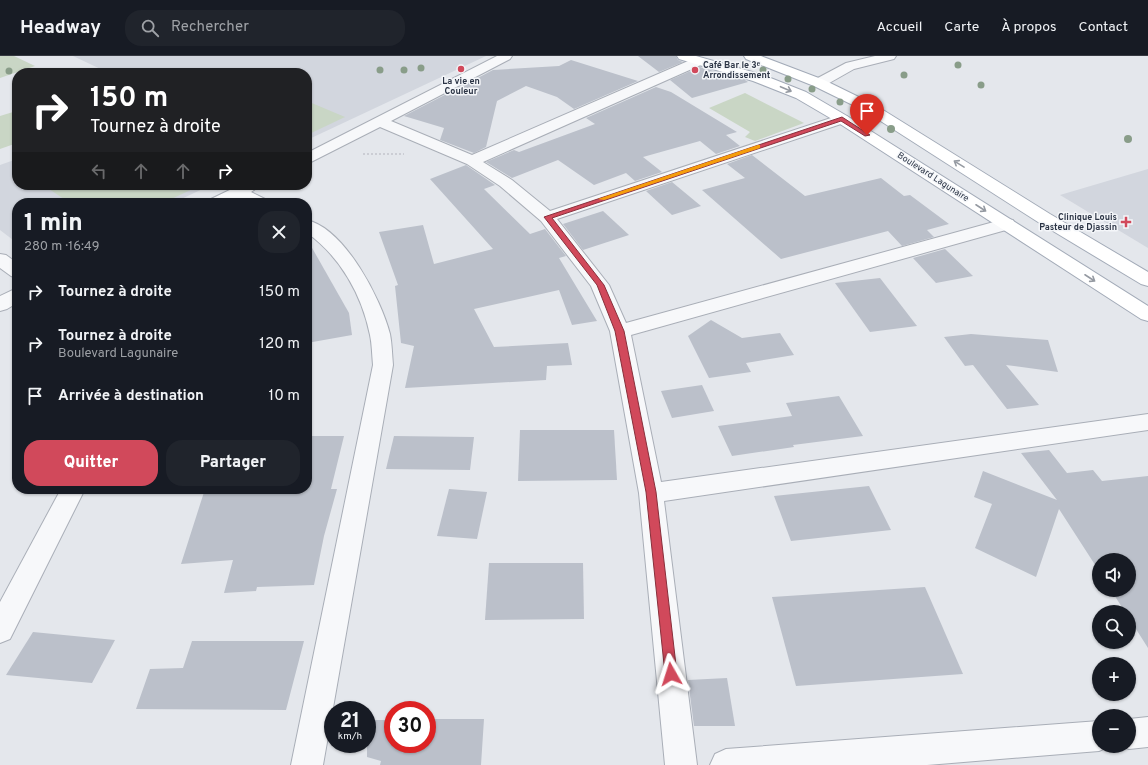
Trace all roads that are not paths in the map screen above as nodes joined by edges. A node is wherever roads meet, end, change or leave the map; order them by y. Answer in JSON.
{"nodes":[{"id":1,"x":506,"y":56,"type":"edge"},
{"id":2,"x":683,"y":56,"type":"edge"},
{"id":3,"x":750,"y":56,"type":"edge"},
{"id":4,"x":890,"y":56,"type":"edge"},
{"id":5,"x":699,"y":61,"type":"junction"},
{"id":6,"x":819,"y":82,"type":"junction"},
{"id":7,"x":842,"y":119,"type":"junction"},
{"id":8,"x":379,"y":121,"type":"junction"},
{"id":9,"x":312,"y":156,"type":"edge"},
{"id":10,"x":472,"y":161,"type":"junction"},
{"id":11,"x":243,"y":190,"type":"edge"},
{"id":12,"x":239,"y":192,"type":"junction"},
{"id":13,"x":226,"y":198,"type":"edge"},
{"id":14,"x":252,"y":198,"type":"edge"},
{"id":15,"x":548,"y":217,"type":"junction"},
{"id":16,"x":1007,"y":224,"type":"junction"},
{"id":17,"x":312,"y":228,"type":"edge"},
{"id":18,"x":0,"y":259,"type":"edge"},
{"id":19,"x":12,"y":268,"type":"edge"},
{"id":20,"x":1148,"y":280,"type":"edge"},
{"id":21,"x":12,"y":297,"type":"edge"},
{"id":22,"x":0,"y":305,"type":"edge"},
{"id":23,"x":1148,"y":315,"type":"edge"},
{"id":24,"x":620,"y":331,"type":"junction"},
{"id":25,"x":1148,"y":422,"type":"edge"},
{"id":26,"x":651,"y":492,"type":"junction"},
{"id":27,"x":70,"y":494,"type":"edge"},
{"id":28,"x":0,"y":630,"type":"edge"},
{"id":29,"x":1148,"y":732,"type":"edge"},
{"id":30,"x":1136,"y":733,"type":"edge"},
{"id":31,"x":1092,"y":737,"type":"edge"},
{"id":32,"x":307,"y":765,"type":"edge"},
{"id":33,"x":681,"y":765,"type":"edge"},
{"id":34,"x":726,"y":765,"type":"edge"}],
"edges":[{"from":1,"to":8,"type":"street"},
{"from":2,"to":5,"type":"main road","name":"Boulevard Lagunaire"},
{"from":3,"to":6,"type":"main road"},
{"from":4,"to":6,"type":"street"},
{"from":5,"to":7,"type":"main road","name":"Boulevard Lagunaire","one_way":true},
{"from":5,"to":10,"type":"street"},
{"from":20,"to":6,"type":"main road","one_way":true},
{"from":7,"to":15,"type":"street"},
{"from":7,"to":16,"type":"main road","name":"Boulevard Lagunaire","one_way":true},
{"from":8,"to":9,"type":"street"},
{"from":8,"to":10,"type":"street"},
{"from":10,"to":15,"type":"street"},
{"from":11,"to":12,"type":"street"},
{"from":12,"to":13,"type":"street"},
{"from":12,"to":14,"type":"street"},
{"from":15,"to":24,"type":"street"},
{"from":16,"to":23,"type":"main road","name":"Boulevard Lagunaire","one_way":true},
{"from":16,"to":24,"type":"street"},
{"from":17,"to":32,"type":"street"},
{"from":18,"to":19,"type":"street"},
{"from":21,"to":22,"type":"street"},
{"from":24,"to":26,"type":"street"},
{"from":25,"to":26,"type":"street"},
{"from":26,"to":33,"type":"street"},
{"from":27,"to":28,"type":"street"},
{"from":29,"to":30,"type":"street"},
{"from":31,"to":34,"type":"street"}]}
